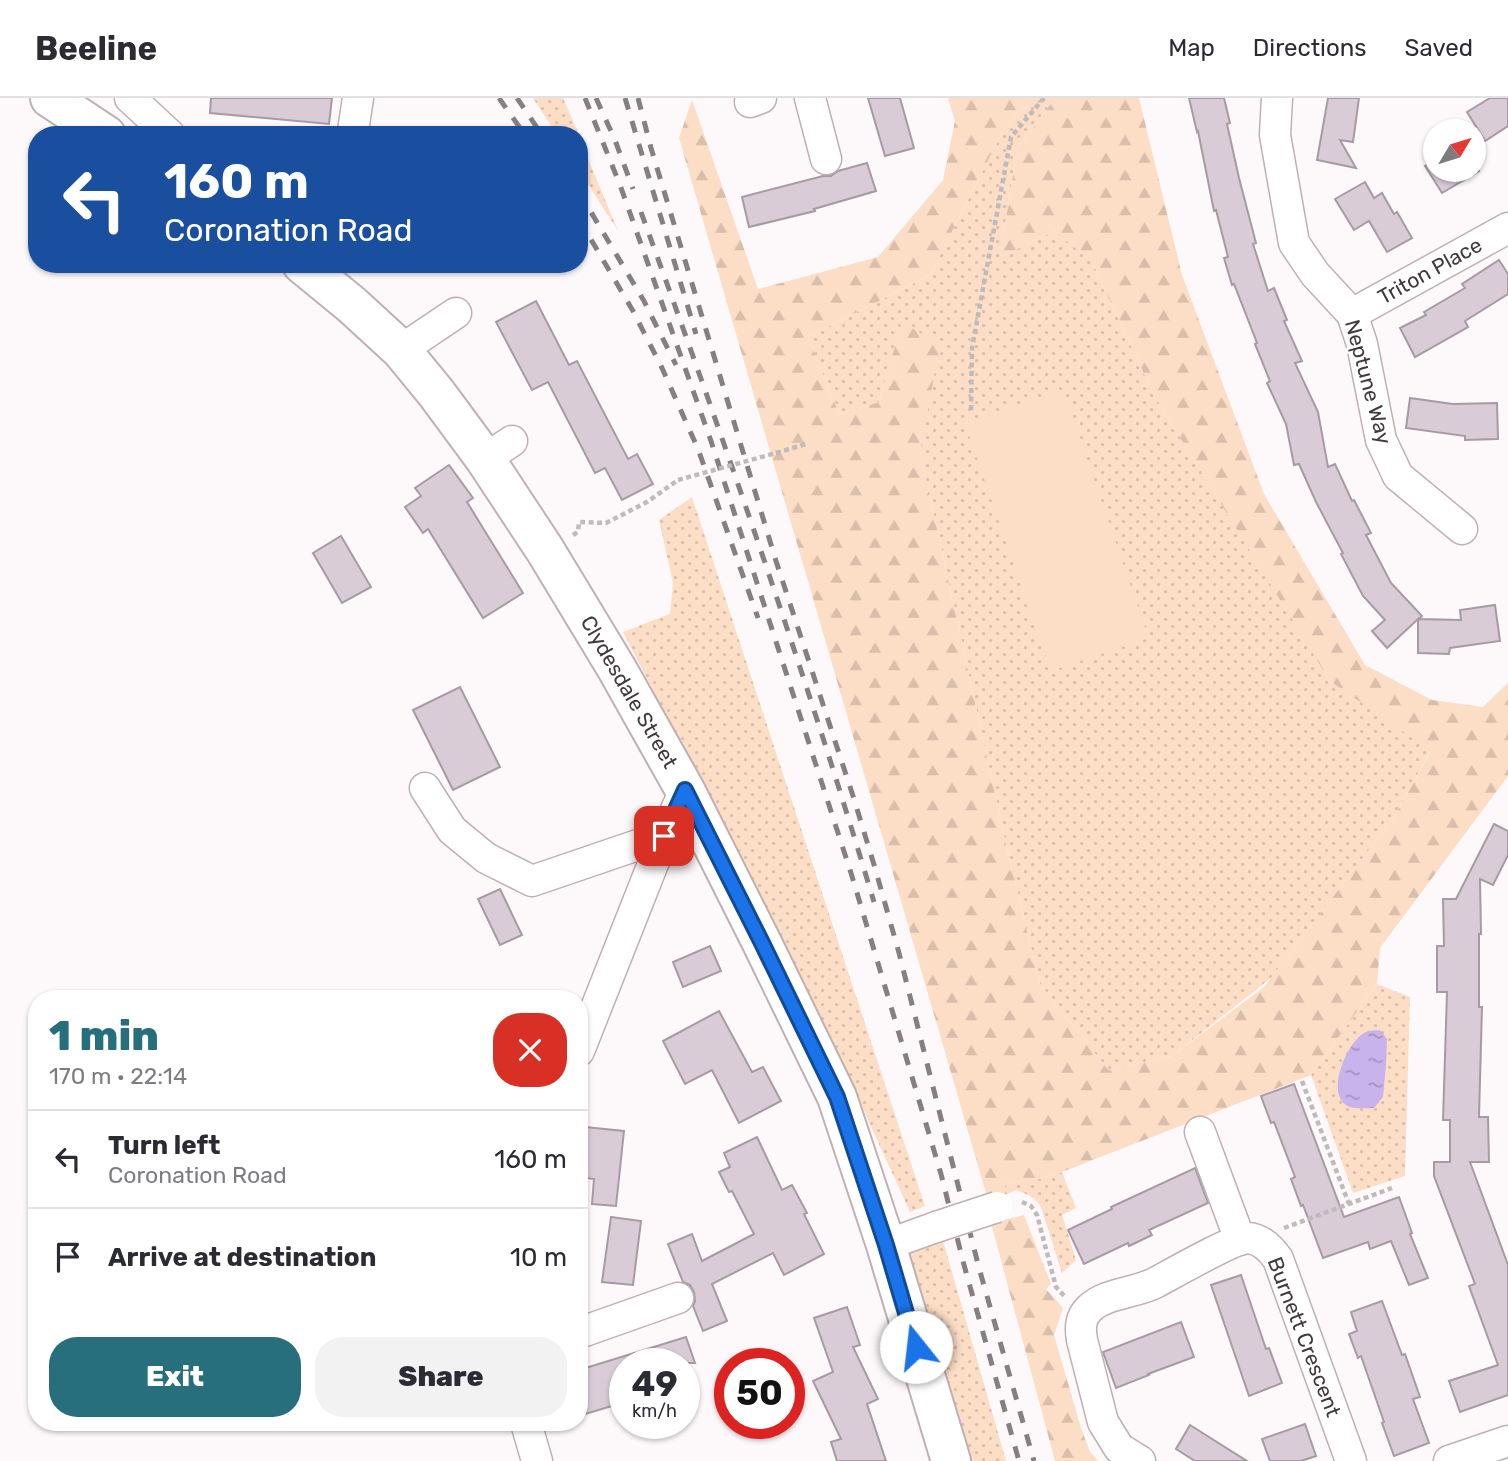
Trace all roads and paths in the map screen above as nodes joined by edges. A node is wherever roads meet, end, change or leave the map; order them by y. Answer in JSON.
{"nodes":[{"id":1,"x":50,"y":98,"type":"edge"},
{"id":2,"x":131,"y":98,"type":"edge"},
{"id":3,"x":358,"y":98,"type":"edge"},
{"id":4,"x":810,"y":98,"type":"edge"},
{"id":5,"x":1044,"y":98,"type":"edge"},
{"id":6,"x":1277,"y":98,"type":"edge"},
{"id":7,"x":92,"y":126,"type":"edge"},
{"id":8,"x":161,"y":126,"type":"edge"},
{"id":9,"x":354,"y":126,"type":"edge"},
{"id":10,"x":826,"y":159,"type":"dead end"},
{"id":11,"x":1508,"y":228,"type":"edge"},
{"id":12,"x":313,"y":273,"type":"edge"},
{"id":13,"x":456,"y":313,"type":"dead end"},
{"id":14,"x":1352,"y":314,"type":"junction"},
{"id":15,"x":401,"y":350,"type":"junction"},
{"id":16,"x":971,"y":410,"type":"dead end"},
{"id":17,"x":806,"y":444,"type":"dead end"},
{"id":18,"x":1462,"y":529,"type":"dead end"},
{"id":19,"x":545,"y":550,"type":"junction"},
{"id":20,"x":425,"y":788,"type":"dead end"},
{"id":21,"x":685,"y":790,"type":"junction"},
{"id":22,"x":664,"y":836,"type":"junction"},
{"id":23,"x":588,"y":1028,"type":"edge"},
{"id":24,"x":1302,"y":1081,"type":"dead end"},
{"id":25,"x":1200,"y":1132,"type":"dead end"},
{"id":26,"x":1392,"y":1188,"type":"dead end"},
{"id":27,"x":1349,"y":1204,"type":"junction"},
{"id":28,"x":997,"y":1207,"type":"joint"},
{"id":29,"x":1254,"y":1243,"type":"junction"},
{"id":30,"x":886,"y":1245,"type":"junction"},
{"id":31,"x":678,"y":1298,"type":"dead end"},
{"id":32,"x":1083,"y":1317,"type":"junction"},
{"id":33,"x":588,"y":1330,"type":"edge"},
{"id":34,"x":528,"y":1431,"type":"edge"},
{"id":35,"x":1508,"y":1441,"type":"edge"},
{"id":36,"x":537,"y":1461,"type":"edge"},
{"id":37,"x":951,"y":1461,"type":"edge"},
{"id":38,"x":1140,"y":1461,"type":"edge"},
{"id":39,"x":1351,"y":1461,"type":"edge"},
{"id":40,"x":1449,"y":1461,"type":"edge"}],
"edges":[{"from":1,"to":7,"type":"main road"},
{"from":2,"to":8,"type":"street"},
{"from":3,"to":9,"type":"street"},
{"from":4,"to":10,"type":"street"},
{"from":5,"to":16,"type":"path"},
{"from":6,"to":14,"type":"street","name":"Neptune Way"},
{"from":11,"to":14,"type":"street","name":"Triton Place"},
{"from":12,"to":15,"type":"main road","name":"Clydesdale Street"},
{"from":13,"to":15,"type":"street"},
{"from":14,"to":18,"type":"street","name":"Neptune Way"},
{"from":15,"to":19,"type":"main road","name":"Clydesdale Street"},
{"from":17,"to":19,"type":"path","bridge":true},
{"from":19,"to":21,"type":"main road","name":"Clydesdale Street"},
{"from":20,"to":22,"type":"street"},
{"from":21,"to":22,"type":"street"},
{"from":21,"to":30,"type":"main road","name":"Clydesdale Street"},
{"from":22,"to":23,"type":"street"},
{"from":24,"to":27,"type":"path"},
{"from":25,"to":29,"type":"street","name":"Burnett Crescent"},
{"from":26,"to":27,"type":"path"},
{"from":27,"to":29,"type":"path"},
{"from":28,"to":30,"type":"street","bridge":true},
{"from":28,"to":32,"type":"path"},
{"from":29,"to":32,"type":"street"},
{"from":29,"to":39,"type":"street","name":"Burnett Crescent"},
{"from":30,"to":37,"type":"main road","name":"Clydesdale Street"},
{"from":31,"to":33,"type":"street"},
{"from":32,"to":38,"type":"street"},
{"from":34,"to":36,"type":"street"},
{"from":35,"to":40,"type":"street"}]}
